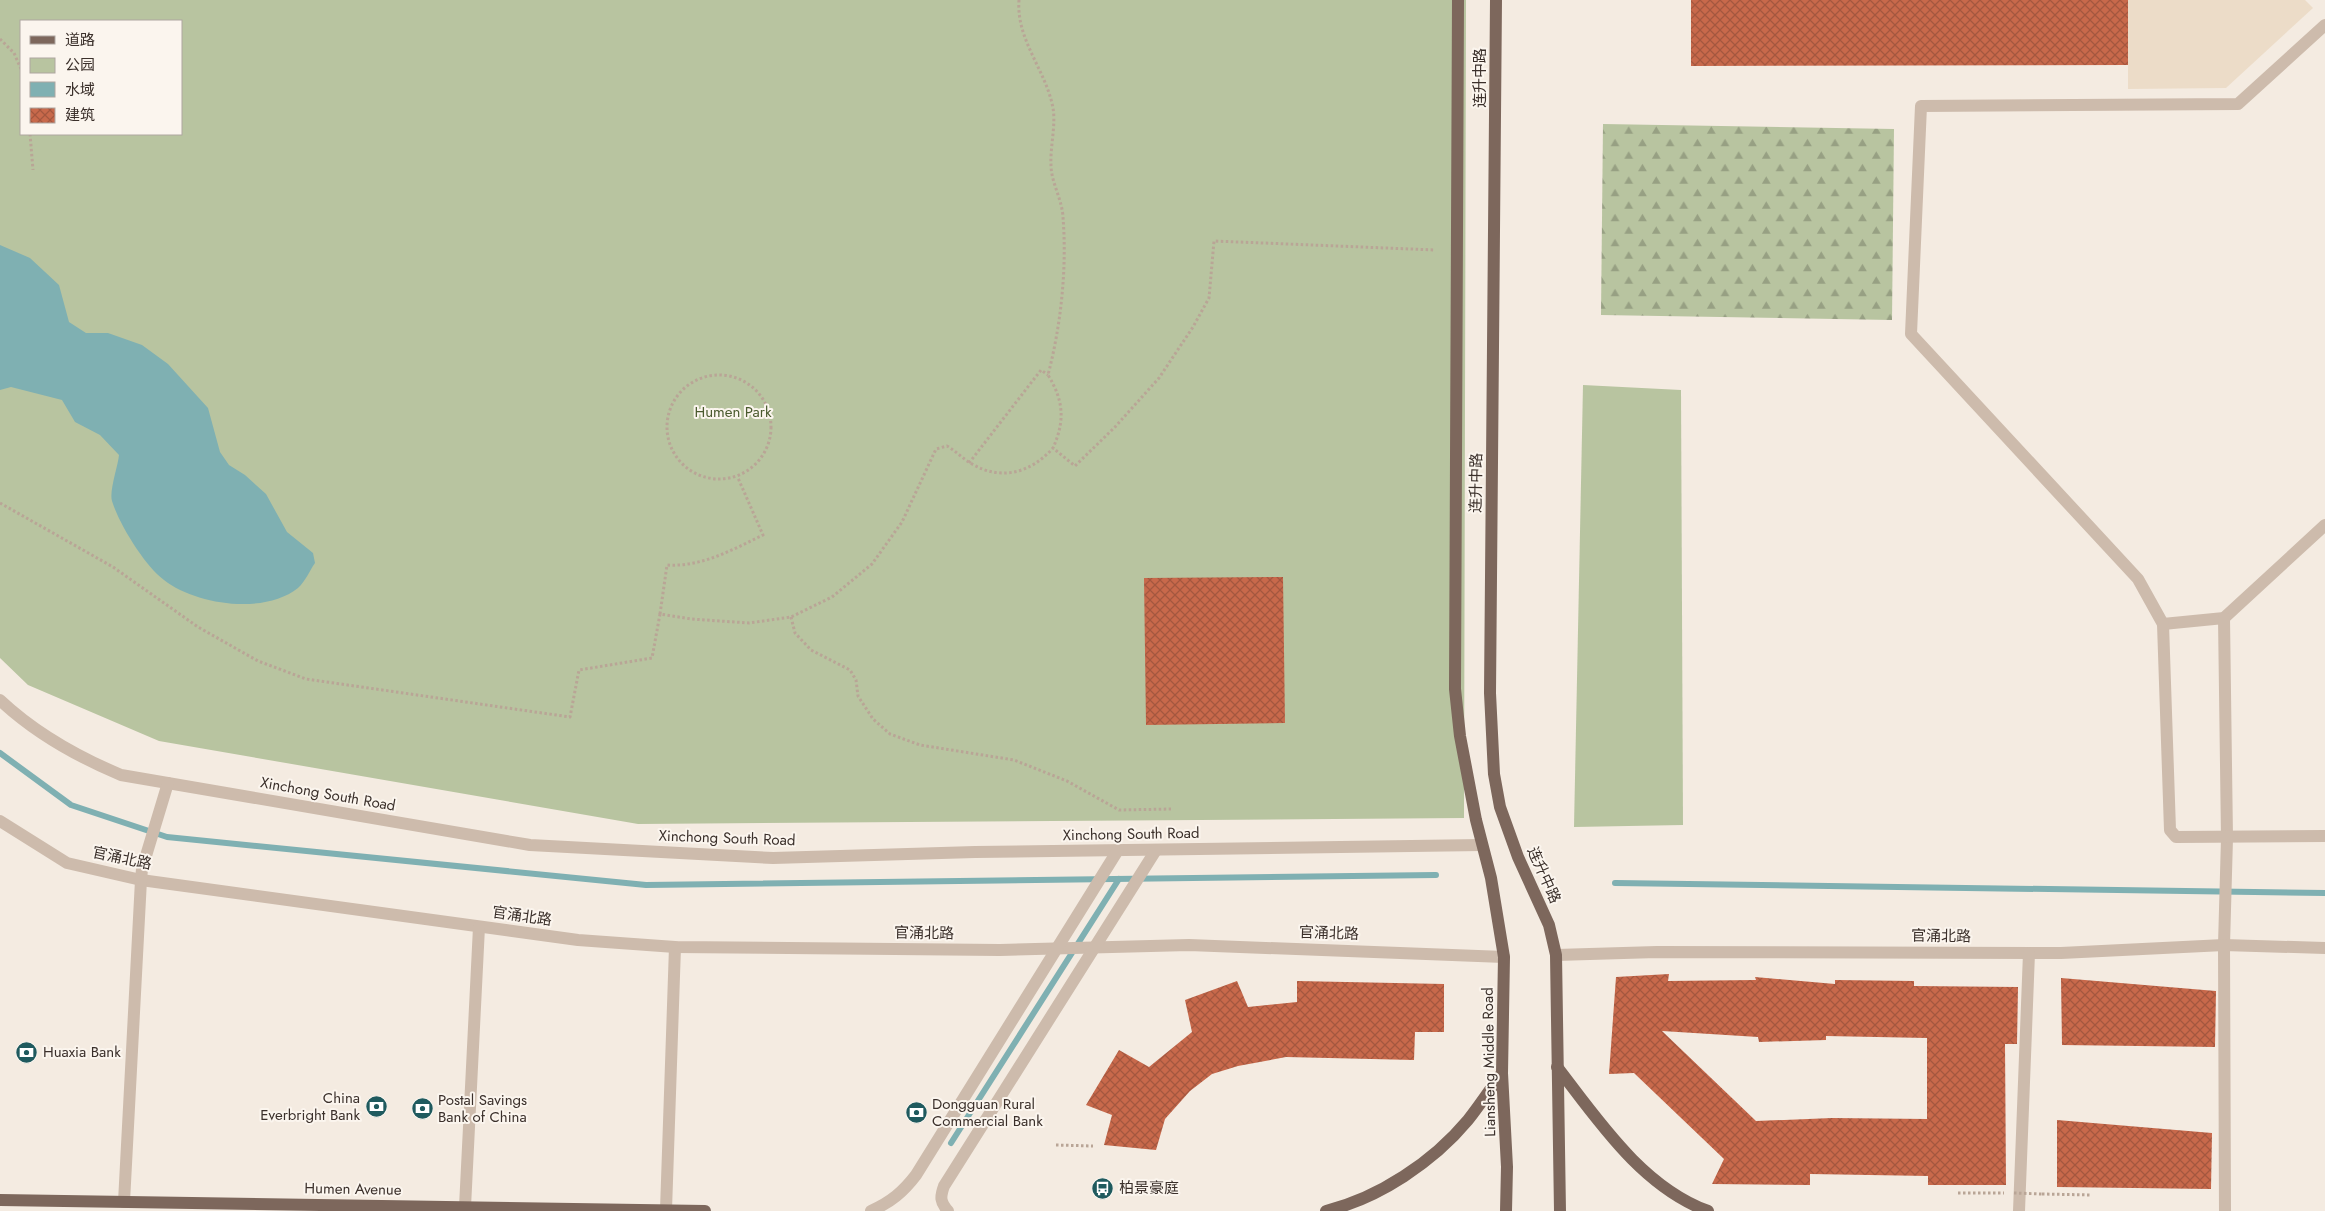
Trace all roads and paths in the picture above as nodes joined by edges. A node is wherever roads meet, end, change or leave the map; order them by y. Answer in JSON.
{"nodes":[{"id":1,"x":1020,"y":0,"type":"edge"},
{"id":2,"x":1458,"y":0,"type":"edge"},
{"id":3,"x":1496,"y":0,"type":"edge"},
{"id":4,"x":2325,"y":25,"type":"edge"},
{"id":5,"x":0,"y":38,"type":"edge"},
{"id":6,"x":20,"y":67,"type":"edge"},
{"id":7,"x":30,"y":135,"type":"edge"},
{"id":8,"x":32,"y":170,"type":"dead end"},
{"id":9,"x":1436,"y":250,"type":"dead end"},
{"id":10,"x":1048,"y":375,"type":"junction"},
{"id":11,"x":1053,"y":448,"type":"junction"},
{"id":12,"x":969,"y":463,"type":"junction"},
{"id":13,"x":738,"y":478,"type":"junction"},
{"id":14,"x":0,"y":503,"type":"edge"},
{"id":15,"x":2325,"y":525,"type":"edge"},
{"id":16,"x":660,"y":614,"type":"junction"},
{"id":17,"x":791,"y":617,"type":"junction"},
{"id":18,"x":2224,"y":618,"type":"junction"},
{"id":19,"x":2163,"y":624,"type":"junction"},
{"id":20,"x":0,"y":700,"type":"edge"},
{"id":21,"x":168,"y":783,"type":"junction"},
{"id":22,"x":1171,"y":809,"type":"dead end"},
{"id":23,"x":0,"y":821,"type":"edge"},
{"id":24,"x":2325,"y":836,"type":"edge"},
{"id":25,"x":2227,"y":838,"type":"junction"},
{"id":26,"x":1482,"y":845,"type":"junction"},
{"id":27,"x":1118,"y":850,"type":"junction"},
{"id":28,"x":1156,"y":850,"type":"junction"},
{"id":29,"x":140,"y":880,"type":"junction"},
{"id":30,"x":478,"y":926,"type":"junction"},
{"id":31,"x":2224,"y":945,"type":"junction"},
{"id":32,"x":674,"y":947,"type":"junction"},
{"id":33,"x":1093,"y":948,"type":"junction"},
{"id":34,"x":2325,"y":948,"type":"edge"},
{"id":35,"x":1056,"y":950,"type":"junction"},
{"id":36,"x":2029,"y":953,"type":"junction"},
{"id":37,"x":1556,"y":955,"type":"junction"},
{"id":38,"x":1504,"y":957,"type":"junction"},
{"id":39,"x":1557,"y":1067,"type":"junction"},
{"id":40,"x":1502,"y":1073,"type":"junction"},
{"id":41,"x":1056,"y":1145,"type":"dead end"},
{"id":42,"x":1093,"y":1146,"type":"dead end"},
{"id":43,"x":1958,"y":1193,"type":"dead end"},
{"id":44,"x":2092,"y":1195,"type":"dead end"},
{"id":45,"x":0,"y":1200,"type":"edge"},
{"id":46,"x":124,"y":1202,"type":"junction"},
{"id":47,"x":465,"y":1207,"type":"junction"},
{"id":48,"x":666,"y":1210,"type":"edge"},
{"id":49,"x":705,"y":1211,"type":"edge"},
{"id":50,"x":871,"y":1211,"type":"edge"},
{"id":51,"x":948,"y":1211,"type":"edge"},
{"id":52,"x":1326,"y":1211,"type":"edge"},
{"id":53,"x":1506,"y":1211,"type":"edge"},
{"id":54,"x":1560,"y":1211,"type":"edge"},
{"id":55,"x":1708,"y":1211,"type":"edge"},
{"id":56,"x":2019,"y":1211,"type":"edge"},
{"id":57,"x":2225,"y":1211,"type":"edge"}],
"edges":[{"from":1,"to":10,"type":"path"},
{"from":2,"to":26,"type":"main road","name":"连升中路"},
{"from":3,"to":37,"type":"main road","name":"连升中路"},
{"from":4,"to":19,"type":"street"},
{"from":5,"to":6,"type":"path"},
{"from":7,"to":8,"type":"path"},
{"from":9,"to":11,"type":"path"},
{"from":10,"to":11,"type":"path"},
{"from":10,"to":12,"type":"path"},
{"from":11,"to":12,"type":"path"},
{"from":12,"to":17,"type":"path"},
{"from":13,"to":13,"type":"path"},
{"from":13,"to":16,"type":"path"},
{"from":14,"to":16,"type":"path"},
{"from":15,"to":18,"type":"street"},
{"from":16,"to":17,"type":"path"},
{"from":17,"to":22,"type":"path"},
{"from":18,"to":19,"type":"street"},
{"from":18,"to":25,"type":"street"},
{"from":19,"to":25,"type":"street"},
{"from":20,"to":21,"type":"street","name":"Xinchong South Road"},
{"from":21,"to":27,"type":"street","name":"Xinchong South Road"},
{"from":21,"to":29,"type":"street"},
{"from":23,"to":29,"type":"street","name":"官涌北路"},
{"from":24,"to":25,"type":"street"},
{"from":25,"to":31,"type":"street"},
{"from":26,"to":28,"type":"street","name":"Xinchong South Road"},
{"from":26,"to":38,"type":"main road","name":"连升中路"},
{"from":27,"to":28,"type":"street","name":"Xinchong South Road"},
{"from":27,"to":35,"type":"street"},
{"from":28,"to":33,"type":"street"},
{"from":29,"to":30,"type":"street","name":"官涌北路"},
{"from":29,"to":46,"type":"street"},
{"from":30,"to":32,"type":"street","name":"官涌北路"},
{"from":30,"to":47,"type":"street"},
{"from":31,"to":34,"type":"street","name":"官涌北路"},
{"from":31,"to":36,"type":"street","name":"官涌北路"},
{"from":31,"to":57,"type":"street"},
{"from":32,"to":35,"type":"street","name":"官涌北路"},
{"from":32,"to":48,"type":"street"},
{"from":33,"to":35,"type":"street","name":"官涌北路"},
{"from":33,"to":38,"type":"street","name":"官涌北路"},
{"from":33,"to":51,"type":"street"},
{"from":35,"to":50,"type":"street"},
{"from":36,"to":37,"type":"street","name":"官涌北路"},
{"from":36,"to":56,"type":"street"},
{"from":37,"to":39,"type":"main road"},
{"from":38,"to":40,"type":"main road","name":"Liansheng Middle Road"},
{"from":39,"to":54,"type":"main road"},
{"from":39,"to":55,"type":"main road"},
{"from":40,"to":52,"type":"main road"},
{"from":40,"to":53,"type":"main road","name":"Liansheng Middle Road"},
{"from":41,"to":42,"type":"path"},
{"from":43,"to":44,"type":"path","bridge":true},
{"from":45,"to":46,"type":"main road","name":"Humen Avenue"},
{"from":46,"to":47,"type":"main road","name":"Humen Avenue"},
{"from":47,"to":48,"type":"main road","name":"Humen Avenue"},
{"from":48,"to":49,"type":"main road","name":"Humen Avenue"}]}
